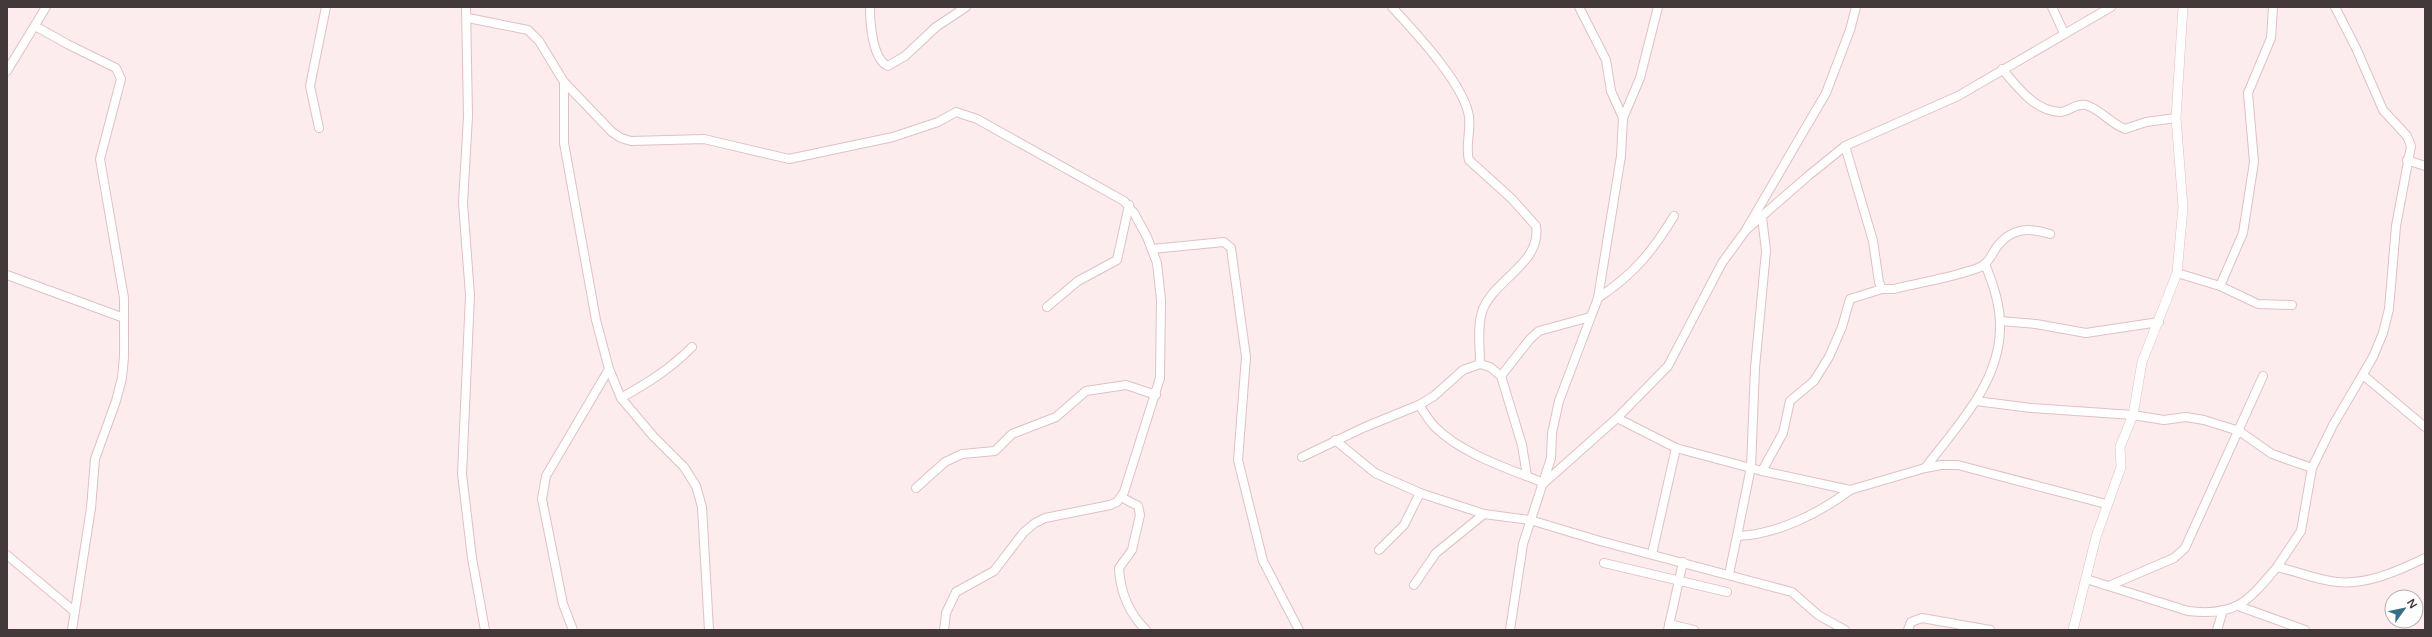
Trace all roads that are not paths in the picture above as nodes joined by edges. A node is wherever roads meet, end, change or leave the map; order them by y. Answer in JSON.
{"nodes":[{"id":1,"x":46,"y":7,"type":"edge"},
{"id":2,"x":326,"y":7,"type":"edge"},
{"id":3,"x":466,"y":7,"type":"edge"},
{"id":4,"x":870,"y":7,"type":"edge"},
{"id":5,"x":966,"y":7,"type":"edge"},
{"id":6,"x":1392,"y":7,"type":"edge"},
{"id":7,"x":1579,"y":7,"type":"edge"},
{"id":8,"x":1658,"y":7,"type":"edge"},
{"id":9,"x":1856,"y":7,"type":"edge"},
{"id":10,"x":2052,"y":7,"type":"edge"},
{"id":11,"x":2112,"y":7,"type":"edge"},
{"id":12,"x":2183,"y":7,"type":"edge"},
{"id":13,"x":2273,"y":7,"type":"edge"},
{"id":14,"x":2335,"y":7,"type":"edge"},
{"id":15,"x":468,"y":18,"type":"junction"},
{"id":16,"x":35,"y":26,"type":"junction"},
{"id":17,"x":2064,"y":33,"type":"junction"},
{"id":18,"x":2002,"y":69,"type":"junction"},
{"id":19,"x":7,"y":71,"type":"edge"},
{"id":20,"x":564,"y":82,"type":"junction"},
{"id":21,"x":1623,"y":118,"type":"junction"},
{"id":22,"x":2176,"y":118,"type":"junction"},
{"id":23,"x":319,"y":128,"type":"dead end"},
{"id":24,"x":1845,"y":146,"type":"junction"},
{"id":25,"x":2407,"y":160,"type":"junction"},
{"id":26,"x":2425,"y":166,"type":"edge"},
{"id":27,"x":1129,"y":205,"type":"junction"},
{"id":28,"x":1674,"y":216,"type":"dead end"},
{"id":29,"x":1762,"y":217,"type":"junction"},
{"id":30,"x":1746,"y":230,"type":"junction"},
{"id":31,"x":2050,"y":234,"type":"dead end"},
{"id":32,"x":1152,"y":249,"type":"junction"},
{"id":33,"x":1985,"y":264,"type":"junction"},
{"id":34,"x":2177,"y":272,"type":"junction"},
{"id":35,"x":7,"y":275,"type":"edge"},
{"id":36,"x":2220,"y":286,"type":"junction"},
{"id":37,"x":1882,"y":288,"type":"junction"},
{"id":38,"x":1598,"y":298,"type":"junction"},
{"id":39,"x":2292,"y":305,"type":"dead end"},
{"id":40,"x":1047,"y":307,"type":"dead end"},
{"id":41,"x":1590,"y":317,"type":"junction"},
{"id":42,"x":124,"y":318,"type":"junction"},
{"id":43,"x":2000,"y":321,"type":"junction"},
{"id":44,"x":2159,"y":322,"type":"junction"},
{"id":45,"x":692,"y":347,"type":"dead end"},
{"id":46,"x":1480,"y":364,"type":"junction"},
{"id":47,"x":608,"y":369,"type":"junction"},
{"id":48,"x":1501,"y":376,"type":"junction"},
{"id":49,"x":2263,"y":376,"type":"dead end"},
{"id":50,"x":2363,"y":376,"type":"junction"},
{"id":51,"x":1156,"y":394,"type":"junction"},
{"id":52,"x":621,"y":398,"type":"junction"},
{"id":53,"x":1976,"y":401,"type":"junction"},
{"id":54,"x":1419,"y":405,"type":"junction"},
{"id":55,"x":2133,"y":415,"type":"junction"},
{"id":56,"x":1617,"y":418,"type":"junction"},
{"id":57,"x":2425,"y":428,"type":"edge"},
{"id":58,"x":2239,"y":431,"type":"junction"},
{"id":59,"x":1335,"y":440,"type":"junction"},
{"id":60,"x":1676,"y":448,"type":"junction"},
{"id":61,"x":1302,"y":456,"type":"dead end"},
{"id":62,"x":1751,"y":467,"type":"junction"},
{"id":63,"x":1925,"y":468,"type":"junction"},
{"id":64,"x":2312,"y":468,"type":"junction"},
{"id":65,"x":1762,"y":471,"type":"junction"},
{"id":66,"x":1527,"y":476,"type":"junction"},
{"id":67,"x":1544,"y":483,"type":"junction"},
{"id":68,"x":916,"y":488,"type":"dead end"},
{"id":69,"x":1850,"y":490,"type":"junction"},
{"id":70,"x":1420,"y":493,"type":"junction"},
{"id":71,"x":1122,"y":497,"type":"junction"},
{"id":72,"x":2106,"y":504,"type":"junction"},
{"id":73,"x":1484,"y":514,"type":"junction"},
{"id":74,"x":1530,"y":520,"type":"junction"},
{"id":75,"x":1737,"y":536,"type":"junction"},
{"id":76,"x":1379,"y":550,"type":"dead end"},
{"id":77,"x":1652,"y":554,"type":"junction"},
{"id":78,"x":7,"y":555,"type":"edge"},
{"id":79,"x":2425,"y":558,"type":"edge"},
{"id":80,"x":1683,"y":562,"type":"junction"},
{"id":81,"x":1604,"y":563,"type":"dead end"},
{"id":82,"x":2276,"y":567,"type":"junction"},
{"id":83,"x":1729,"y":574,"type":"junction"},
{"id":84,"x":2086,"y":579,"type":"junction"},
{"id":85,"x":1679,"y":580,"type":"junction"},
{"id":86,"x":1414,"y":585,"type":"dead end"},
{"id":87,"x":2111,"y":586,"type":"junction"},
{"id":88,"x":1727,"y":592,"type":"dead end"},
{"id":89,"x":2238,"y":606,"type":"junction"},
{"id":90,"x":2223,"y":610,"type":"junction"},
{"id":91,"x":75,"y":612,"type":"junction"},
{"id":92,"x":1829,"y":621,"type":"junction"},
{"id":93,"x":1668,"y":627,"type":"edge"},
{"id":94,"x":72,"y":630,"type":"edge"},
{"id":95,"x":485,"y":630,"type":"edge"},
{"id":96,"x":573,"y":630,"type":"edge"},
{"id":97,"x":709,"y":630,"type":"edge"},
{"id":98,"x":944,"y":630,"type":"edge"},
{"id":99,"x":1146,"y":630,"type":"edge"},
{"id":100,"x":1299,"y":630,"type":"edge"},
{"id":101,"x":1510,"y":630,"type":"edge"},
{"id":102,"x":1694,"y":630,"type":"edge"},
{"id":103,"x":1826,"y":630,"type":"edge"},
{"id":104,"x":1845,"y":630,"type":"edge"},
{"id":105,"x":1908,"y":630,"type":"edge"},
{"id":106,"x":1990,"y":630,"type":"edge"},
{"id":107,"x":2073,"y":630,"type":"edge"},
{"id":108,"x":2217,"y":630,"type":"edge"},
{"id":109,"x":2305,"y":630,"type":"edge"}],
"edges":[{"from":1,"to":16,"type":"street"},
{"from":2,"to":23,"type":"street"},
{"from":3,"to":15,"type":"street"},
{"from":4,"to":5,"type":"street"},
{"from":6,"to":46,"type":"street"},
{"from":7,"to":21,"type":"street"},
{"from":8,"to":21,"type":"street"},
{"from":9,"to":30,"type":"street"},
{"from":10,"to":17,"type":"street"},
{"from":11,"to":17,"type":"street"},
{"from":12,"to":22,"type":"street"},
{"from":13,"to":36,"type":"street"},
{"from":14,"to":25,"type":"street"},
{"from":15,"to":20,"type":"street"},
{"from":15,"to":95,"type":"street"},
{"from":16,"to":19,"type":"street"},
{"from":16,"to":42,"type":"street"},
{"from":17,"to":18,"type":"street"},
{"from":18,"to":22,"type":"street"},
{"from":18,"to":24,"type":"street"},
{"from":20,"to":27,"type":"street"},
{"from":20,"to":47,"type":"street"},
{"from":21,"to":38,"type":"street"},
{"from":22,"to":34,"type":"street"},
{"from":24,"to":29,"type":"street"},
{"from":24,"to":37,"type":"street"},
{"from":25,"to":26,"type":"street"},
{"from":25,"to":50,"type":"street"},
{"from":27,"to":32,"type":"street"},
{"from":27,"to":40,"type":"street"},
{"from":28,"to":38,"type":"street"},
{"from":29,"to":30,"type":"street"},
{"from":29,"to":62,"type":"street"},
{"from":30,"to":56,"type":"street"},
{"from":31,"to":33,"type":"street"},
{"from":32,"to":51,"type":"street"},
{"from":32,"to":100,"type":"street"},
{"from":33,"to":37,"type":"street"},
{"from":33,"to":43,"type":"street"},
{"from":34,"to":36,"type":"street"},
{"from":34,"to":44,"type":"street"},
{"from":35,"to":42,"type":"street"},
{"from":36,"to":39,"type":"street"},
{"from":37,"to":65,"type":"street"},
{"from":38,"to":41,"type":"street"},
{"from":41,"to":48,"type":"street"},
{"from":41,"to":67,"type":"street"},
{"from":42,"to":91,"type":"street"},
{"from":43,"to":44,"type":"street"},
{"from":43,"to":53,"type":"street"},
{"from":44,"to":55,"type":"street"},
{"from":45,"to":52,"type":"street"},
{"from":46,"to":48,"type":"street"},
{"from":46,"to":54,"type":"street"},
{"from":47,"to":52,"type":"street"},
{"from":47,"to":96,"type":"street"},
{"from":48,"to":66,"type":"street"},
{"from":49,"to":58,"type":"street"},
{"from":50,"to":57,"type":"street"},
{"from":50,"to":64,"type":"street"},
{"from":51,"to":68,"type":"street"},
{"from":51,"to":71,"type":"street"},
{"from":52,"to":97,"type":"street"},
{"from":53,"to":55,"type":"street"},
{"from":53,"to":63,"type":"street"},
{"from":54,"to":59,"type":"street"},
{"from":54,"to":66,"type":"street"},
{"from":55,"to":58,"type":"street"},
{"from":55,"to":72,"type":"street"},
{"from":56,"to":60,"type":"street"},
{"from":56,"to":67,"type":"street"},
{"from":58,"to":64,"type":"street"},
{"from":58,"to":87,"type":"street"},
{"from":59,"to":61,"type":"street"},
{"from":59,"to":70,"type":"street"},
{"from":60,"to":62,"type":"street"},
{"from":60,"to":77,"type":"street"},
{"from":62,"to":65,"type":"street"},
{"from":62,"to":75,"type":"street"},
{"from":63,"to":69,"type":"street"},
{"from":63,"to":72,"type":"street"},
{"from":64,"to":82,"type":"street"},
{"from":65,"to":69,"type":"street"},
{"from":66,"to":67,"type":"street"},
{"from":67,"to":74,"type":"street"},
{"from":69,"to":75,"type":"street"},
{"from":70,"to":73,"type":"street"},
{"from":70,"to":76,"type":"street"},
{"from":71,"to":98,"type":"street"},
{"from":71,"to":99,"type":"street"},
{"from":72,"to":84,"type":"street"},
{"from":73,"to":74,"type":"street"},
{"from":73,"to":86,"type":"street"},
{"from":74,"to":77,"type":"street"},
{"from":74,"to":101,"type":"street"},
{"from":75,"to":83,"type":"street"},
{"from":77,"to":80,"type":"street"},
{"from":78,"to":91,"type":"street"},
{"from":79,"to":82,"type":"street"},
{"from":80,"to":83,"type":"street"},
{"from":80,"to":85,"type":"street"},
{"from":81,"to":85,"type":"street"},
{"from":82,"to":89,"type":"street"},
{"from":83,"to":92,"type":"street"},
{"from":84,"to":87,"type":"street"},
{"from":84,"to":107,"type":"street"},
{"from":85,"to":88,"type":"street"},
{"from":85,"to":93,"type":"street"},
{"from":87,"to":90,"type":"street"},
{"from":89,"to":90,"type":"street"},
{"from":89,"to":109,"type":"street"},
{"from":90,"to":108,"type":"street"},
{"from":91,"to":94,"type":"street"},
{"from":92,"to":103,"type":"street"},
{"from":92,"to":104,"type":"street"},
{"from":93,"to":102,"type":"street"},
{"from":105,"to":106,"type":"street"}]}
